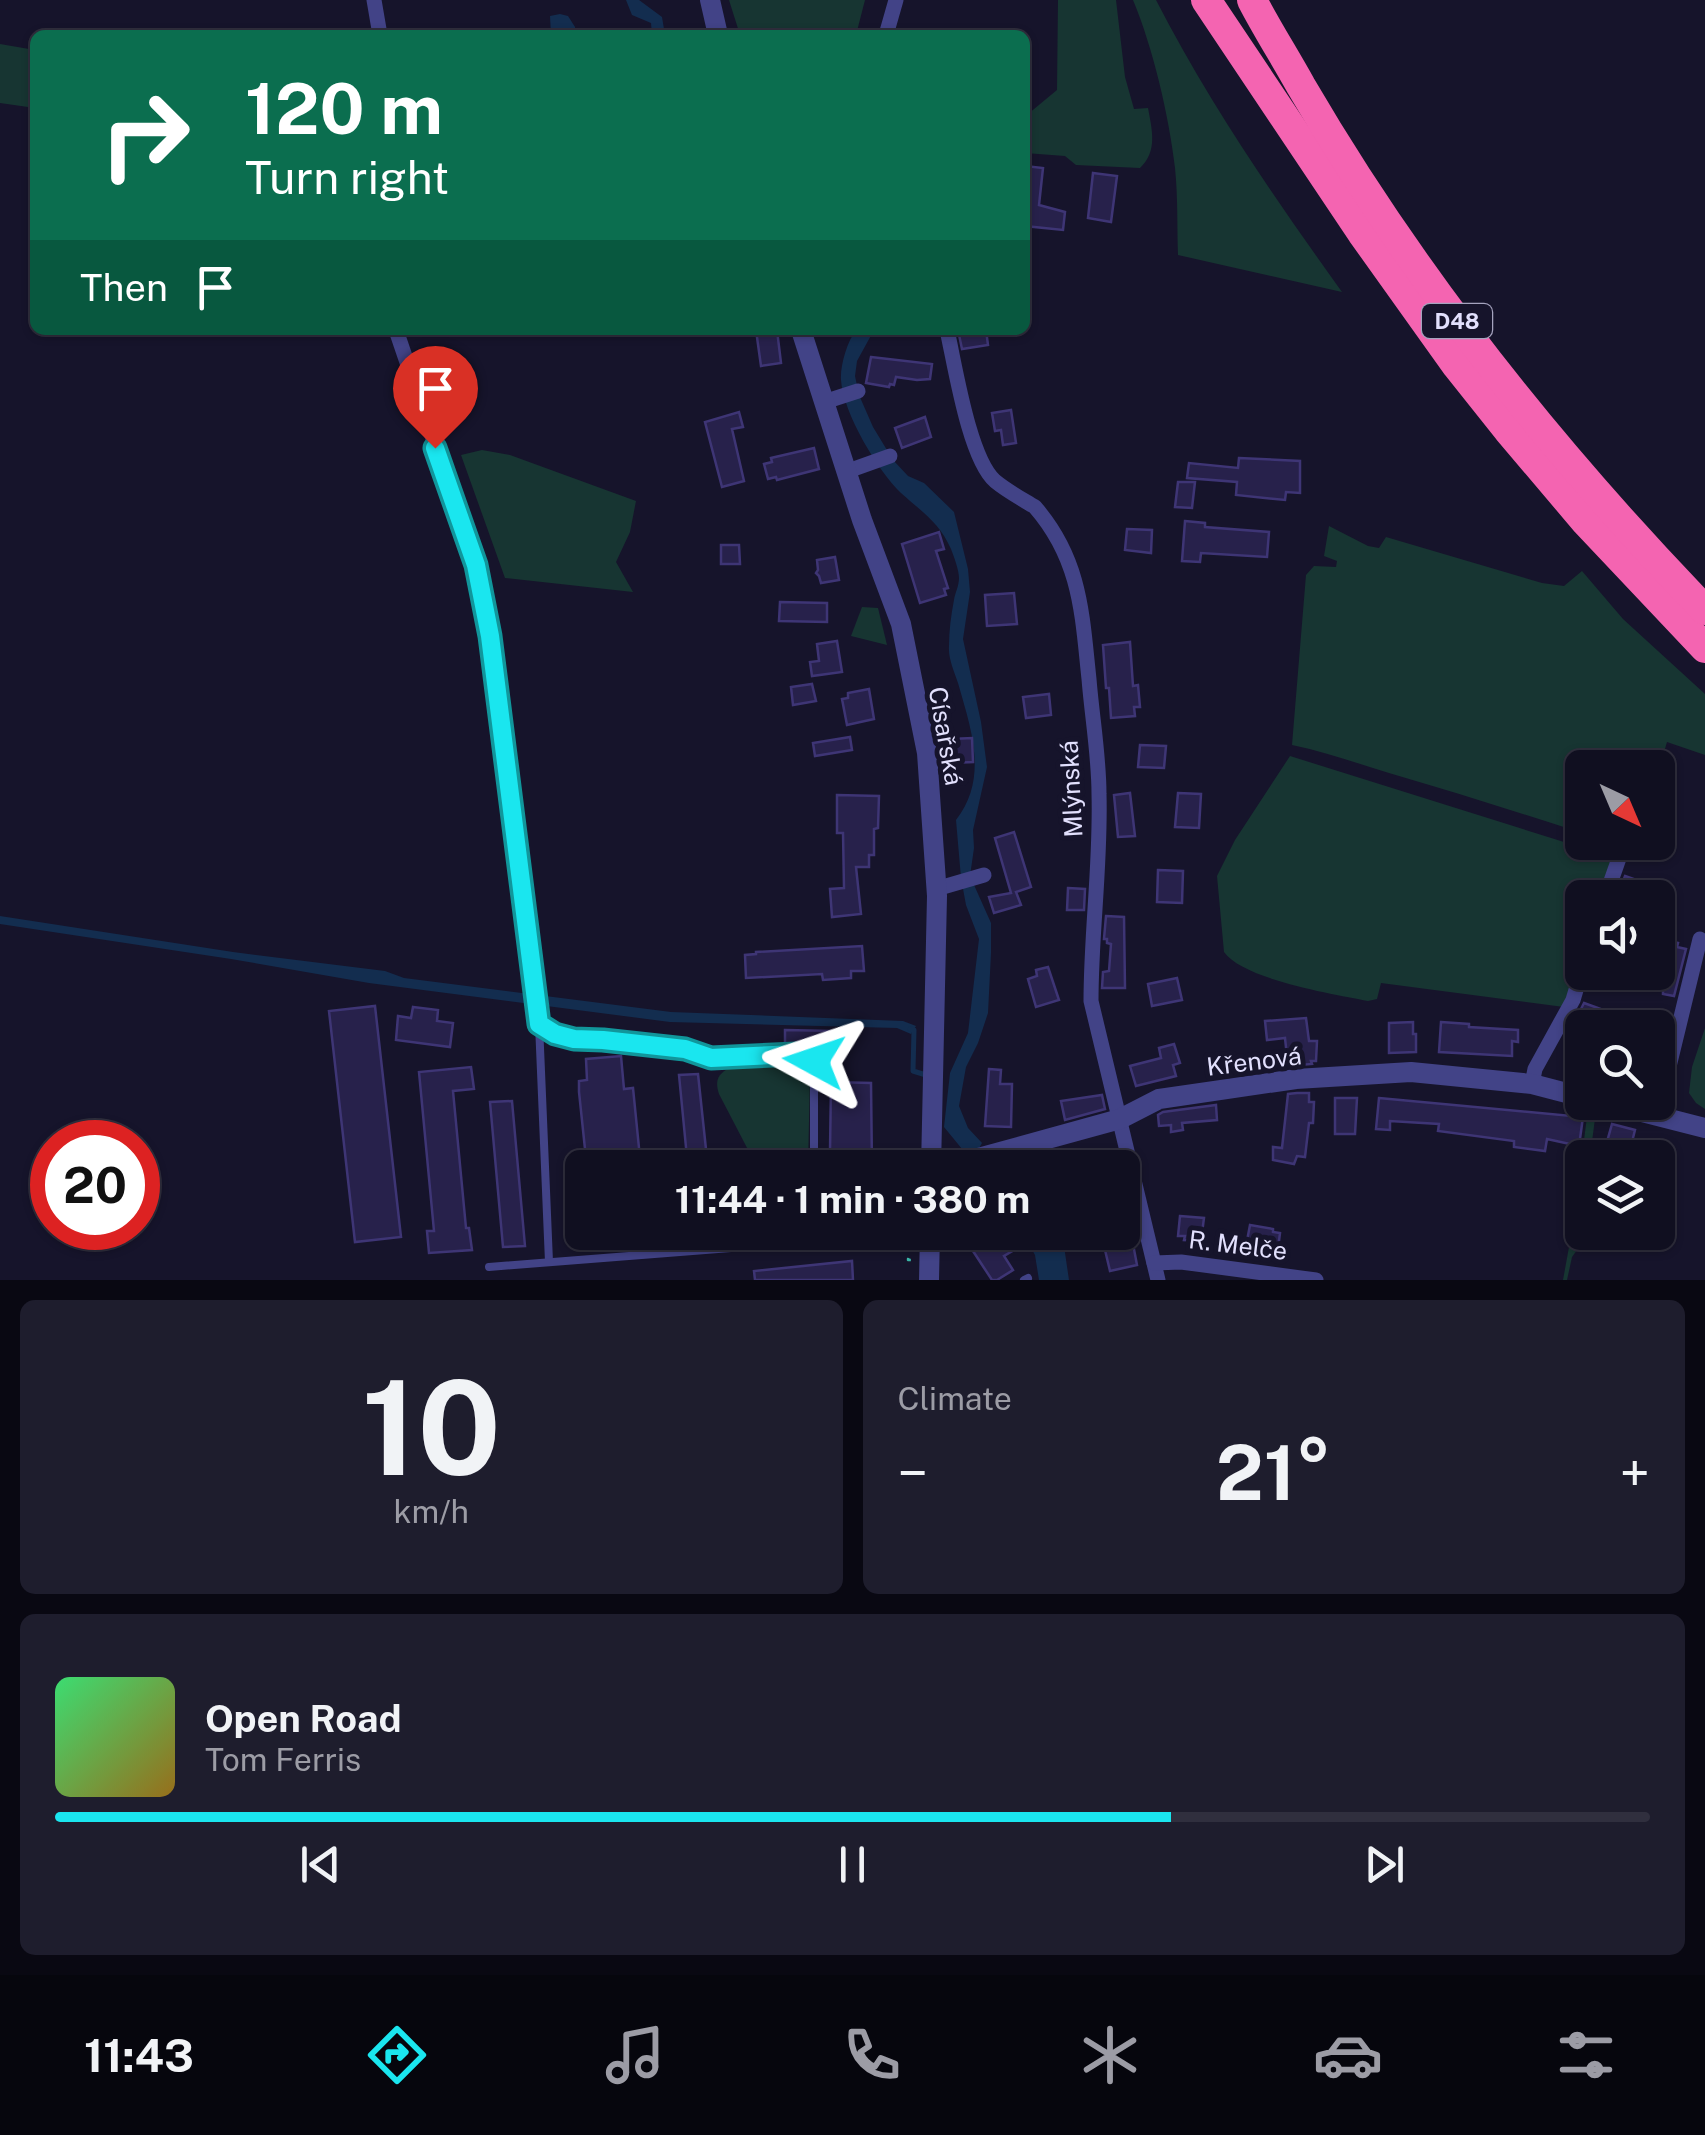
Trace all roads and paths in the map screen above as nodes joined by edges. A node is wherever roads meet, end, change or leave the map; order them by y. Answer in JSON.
{"nodes":[{"id":1,"x":374,"y":0,"type":"edge"},
{"id":2,"x":710,"y":0,"type":"edge"},
{"id":3,"x":896,"y":0,"type":"edge"},
{"id":4,"x":1206,"y":0,"type":"edge"},
{"id":5,"x":1223,"y":0,"type":"edge"},
{"id":6,"x":1252,"y":0,"type":"edge"},
{"id":7,"x":379,"y":30,"type":"edge"},
{"id":8,"x":717,"y":30,"type":"edge"},
{"id":9,"x":887,"y":30,"type":"edge"},
{"id":10,"x":1307,"y":148,"type":"junction"},
{"id":11,"x":398,"y":335,"type":"edge"},
{"id":12,"x":805,"y":335,"type":"edge"},
{"id":13,"x":949,"y":335,"type":"edge"},
{"id":14,"x":883,"y":458,"type":"dead end"},
{"id":15,"x":848,"y":470,"type":"junction"},
{"id":16,"x":1705,"y":610,"type":"edge"},
{"id":17,"x":1705,"y":648,"type":"edge"},
{"id":18,"x":972,"y":878,"type":"dead end"},
{"id":19,"x":936,"y":889,"type":"junction"},
{"id":20,"x":1700,"y":939,"type":"dead end"},
{"id":21,"x":1576,"y":990,"type":"edge"},
{"id":22,"x":539,"y":1024,"type":"junction"},
{"id":23,"x":1675,"y":1042,"type":"edge"},
{"id":24,"x":1532,"y":1084,"type":"junction"},
{"id":25,"x":1565,"y":1093,"type":"edge"},
{"id":26,"x":1120,"y":1119,"type":"junction"},
{"id":27,"x":1673,"y":1120,"type":"edge"},
{"id":28,"x":1705,"y":1128,"type":"edge"},
{"id":29,"x":814,"y":1150,"type":"edge"},
{"id":30,"x":930,"y":1150,"type":"edge"},
{"id":31,"x":1011,"y":1150,"type":"edge"},
{"id":32,"x":705,"y":1250,"type":"edge"},
{"id":33,"x":930,"y":1250,"type":"edge"},
{"id":34,"x":549,"y":1262,"type":"junction"},
{"id":35,"x":489,"y":1267,"type":"dead end"},
{"id":36,"x":1156,"y":1272,"type":"edge"},
{"id":37,"x":930,"y":1280,"type":"edge"},
{"id":38,"x":1316,"y":1280,"type":"edge"}],
"edges":[{"from":1,"to":7,"type":"street"},
{"from":2,"to":8,"type":"street"},
{"from":3,"to":9,"type":"street"},
{"from":4,"to":10,"type":"highway"},
{"from":5,"to":10,"type":"highway","number":"D48"},
{"from":6,"to":16,"type":"highway","number":"D48"},
{"from":10,"to":17,"type":"highway","number":"D48"},
{"from":11,"to":22,"type":"street"},
{"from":12,"to":15,"type":"street","name":"Císařská"},
{"from":13,"to":26,"type":"street","name":"Mlýnská"},
{"from":14,"to":15,"type":"street"},
{"from":15,"to":19,"type":"street","name":"Císařská"},
{"from":18,"to":19,"type":"street"},
{"from":19,"to":30,"type":"street","name":"Císařská"},
{"from":20,"to":23,"type":"street"},
{"from":21,"to":24,"type":"street"},
{"from":22,"to":29,"type":"lane"},
{"from":22,"to":34,"type":"lane"},
{"from":24,"to":25,"type":"street","name":"Křenová"},
{"from":24,"to":26,"type":"street","name":"Křenová"},
{"from":26,"to":31,"type":"street","name":"Křenová"},
{"from":26,"to":36,"type":"street","name":"Mlýnská"},
{"from":27,"to":28,"type":"street"},
{"from":32,"to":34,"type":"lane"},
{"from":33,"to":37,"type":"street"},
{"from":34,"to":35,"type":"lane"},
{"from":36,"to":38,"type":"street","name":"R. Melče"}]}
